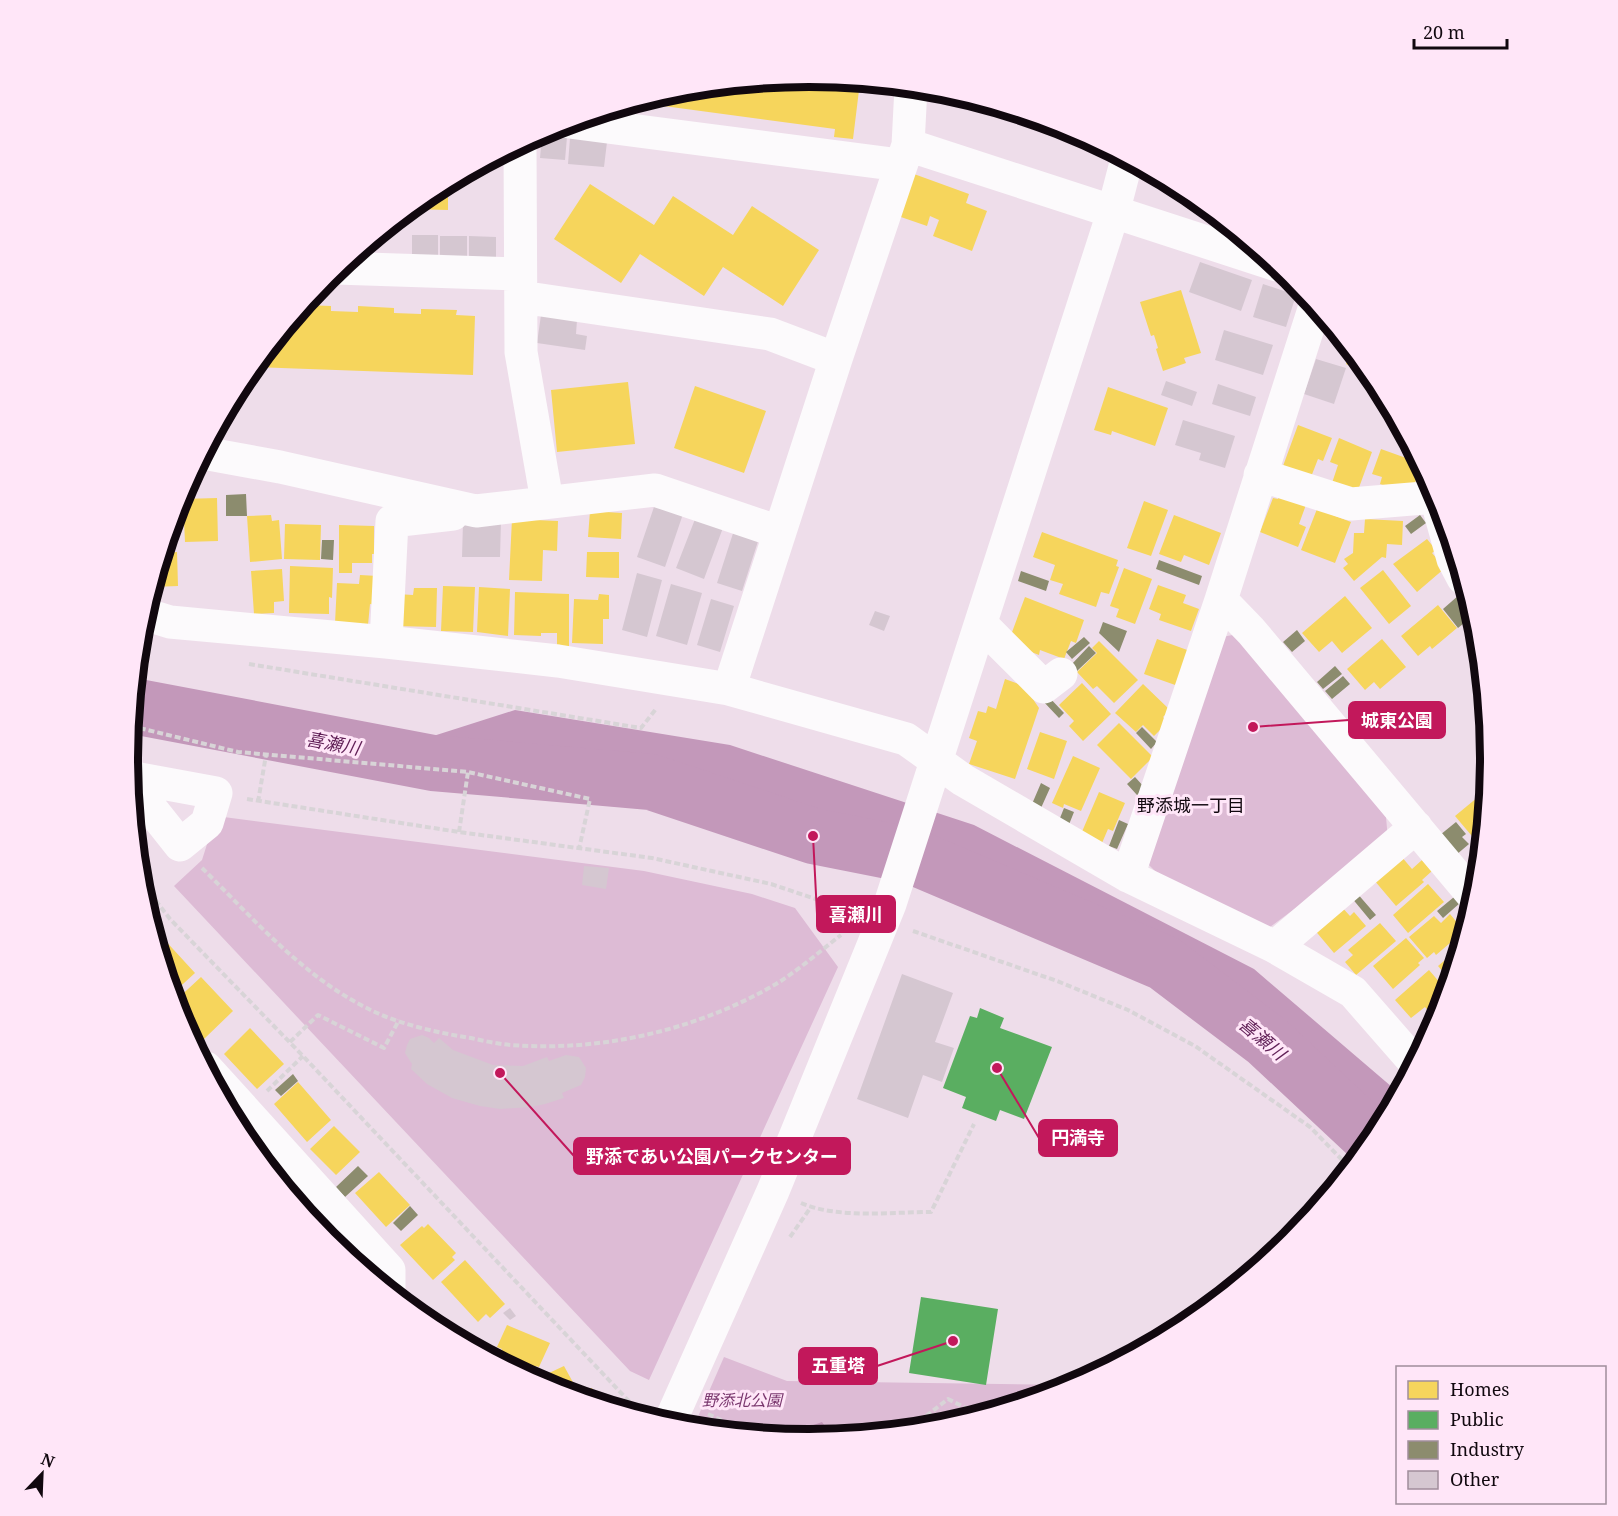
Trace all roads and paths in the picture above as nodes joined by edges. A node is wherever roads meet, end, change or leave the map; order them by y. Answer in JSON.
{"nodes":[{"id":1,"x":910,"y":95,"type":"edge"},
{"id":2,"x":590,"y":124,"type":"edge"},
{"id":3,"x":520,"y":152,"type":"edge"},
{"id":4,"x":904,"y":155,"type":"junction"},
{"id":5,"x":1125,"y":166,"type":"edge"},
{"id":6,"x":1113,"y":213,"type":"junction"},
{"id":7,"x":1255,"y":258,"type":"edge"},
{"id":8,"x":351,"y":269,"type":"edge"},
{"id":9,"x":520,"y":285,"type":"junction"},
{"id":10,"x":1312,"y":315,"type":"edge"},
{"id":11,"x":836,"y":359,"type":"junction"},
{"id":12,"x":211,"y":454,"type":"edge"},
{"id":13,"x":1260,"y":475,"type":"junction"},
{"id":14,"x":1426,"y":493,"type":"edge"},
{"id":15,"x":547,"y":501,"type":"junction"},
{"id":16,"x":476,"y":511,"type":"junction"},
{"id":17,"x":779,"y":532,"type":"junction"},
{"id":18,"x":1221,"y":600,"type":"junction"},
{"id":19,"x":153,"y":617,"type":"edge"},
{"id":20,"x":981,"y":624,"type":"junction"},
{"id":21,"x":386,"y":642,"type":"junction"},
{"id":22,"x":247,"y":664,"type":"dead end"},
{"id":23,"x":1061,"y":674,"type":"dead end"},
{"id":24,"x":677,"y":681,"type":"junction"},
{"id":25,"x":729,"y":689,"type":"junction"},
{"id":26,"x":139,"y":728,"type":"edge"},
{"id":27,"x":266,"y":755,"type":"junction"},
{"id":28,"x":468,"y":772,"type":"junction"},
{"id":29,"x":933,"y":772,"type":"junction"},
{"id":30,"x":138,"y":779,"type":"edge"},
{"id":31,"x":139,"y":793,"type":"edge"},
{"id":32,"x":216,"y":793,"type":"junction"},
{"id":33,"x":258,"y":802,"type":"junction"},
{"id":34,"x":1416,"y":827,"type":"junction"},
{"id":35,"x":459,"y":832,"type":"junction"},
{"id":36,"x":180,"y":845,"type":"junction"},
{"id":37,"x":579,"y":849,"type":"junction"},
{"id":38,"x":1128,"y":876,"type":"junction"},
{"id":39,"x":1467,"y":888,"type":"edge"},
{"id":40,"x":153,"y":897,"type":"edge"},
{"id":41,"x":880,"y":913,"type":"junction"},
{"id":42,"x":1275,"y":947,"type":"junction"},
{"id":43,"x":399,"y":1020,"type":"junction"},
{"id":44,"x":290,"y":1042,"type":"junction"},
{"id":45,"x":303,"y":1056,"type":"junction"},
{"id":46,"x":1410,"y":1057,"type":"edge"},
{"id":47,"x":226,"y":1091,"type":"edge"},
{"id":48,"x":245,"y":1112,"type":"junction"},
{"id":49,"x":974,"y":1124,"type":"dead end"},
{"id":50,"x":1344,"y":1162,"type":"edge"},
{"id":51,"x":279,"y":1165,"type":"edge"},
{"id":52,"x":773,"y":1191,"type":"junction"},
{"id":53,"x":389,"y":1280,"type":"edge"},
{"id":54,"x":632,"y":1405,"type":"edge"},
{"id":55,"x":969,"y":1409,"type":"edge"},
{"id":56,"x":706,"y":1413,"type":"dead end"},
{"id":57,"x":673,"y":1415,"type":"edge"},
{"id":58,"x":922,"y":1419,"type":"edge"},
{"id":59,"x":726,"y":1424,"type":"edge"}],
"edges":[{"from":1,"to":4,"type":"street"},
{"from":2,"to":4,"type":"street"},
{"from":3,"to":9,"type":"street"},
{"from":4,"to":6,"type":"street"},
{"from":4,"to":11,"type":"street"},
{"from":5,"to":6,"type":"street"},
{"from":6,"to":7,"type":"street"},
{"from":6,"to":20,"type":"street"},
{"from":8,"to":9,"type":"street"},
{"from":9,"to":11,"type":"street"},
{"from":9,"to":15,"type":"street"},
{"from":10,"to":13,"type":"street"},
{"from":11,"to":17,"type":"street"},
{"from":12,"to":16,"type":"street"},
{"from":13,"to":14,"type":"street"},
{"from":13,"to":18,"type":"street"},
{"from":15,"to":16,"type":"street"},
{"from":15,"to":17,"type":"street"},
{"from":16,"to":21,"type":"street"},
{"from":17,"to":25,"type":"street"},
{"from":18,"to":34,"type":"street"},
{"from":18,"to":38,"type":"street"},
{"from":19,"to":21,"type":"street"},
{"from":20,"to":23,"type":"street"},
{"from":20,"to":29,"type":"street"},
{"from":21,"to":24,"type":"street"},
{"from":22,"to":24,"type":"path"},
{"from":24,"to":25,"type":"street"},
{"from":25,"to":29,"type":"street"},
{"from":26,"to":27,"type":"path"},
{"from":27,"to":28,"type":"path"},
{"from":27,"to":33,"type":"path"},
{"from":28,"to":35,"type":"path"},
{"from":28,"to":37,"type":"path"},
{"from":29,"to":38,"type":"street"},
{"from":29,"to":41,"type":"street"},
{"from":30,"to":32,"type":"street"},
{"from":31,"to":36,"type":"street"},
{"from":32,"to":33,"type":"path"},
{"from":32,"to":36,"type":"street"},
{"from":33,"to":35,"type":"path"},
{"from":34,"to":39,"type":"street"},
{"from":34,"to":42,"type":"street"},
{"from":35,"to":37,"type":"path"},
{"from":36,"to":43,"type":"path"},
{"from":37,"to":41,"type":"path"},
{"from":38,"to":42,"type":"street"},
{"from":40,"to":44,"type":"path"},
{"from":41,"to":43,"type":"path"},
{"from":41,"to":50,"type":"path"},
{"from":41,"to":52,"type":"street"},
{"from":42,"to":46,"type":"street"},
{"from":43,"to":44,"type":"path"},
{"from":44,"to":45,"type":"path"},
{"from":45,"to":48,"type":"path"},
{"from":45,"to":54,"type":"path"},
{"from":47,"to":48,"type":"street"},
{"from":48,"to":51,"type":"street"},
{"from":49,"to":52,"type":"path"},
{"from":51,"to":53,"type":"street"},
{"from":52,"to":57,"type":"street"},
{"from":55,"to":58,"type":"path"},
{"from":56,"to":59,"type":"path"}]}
